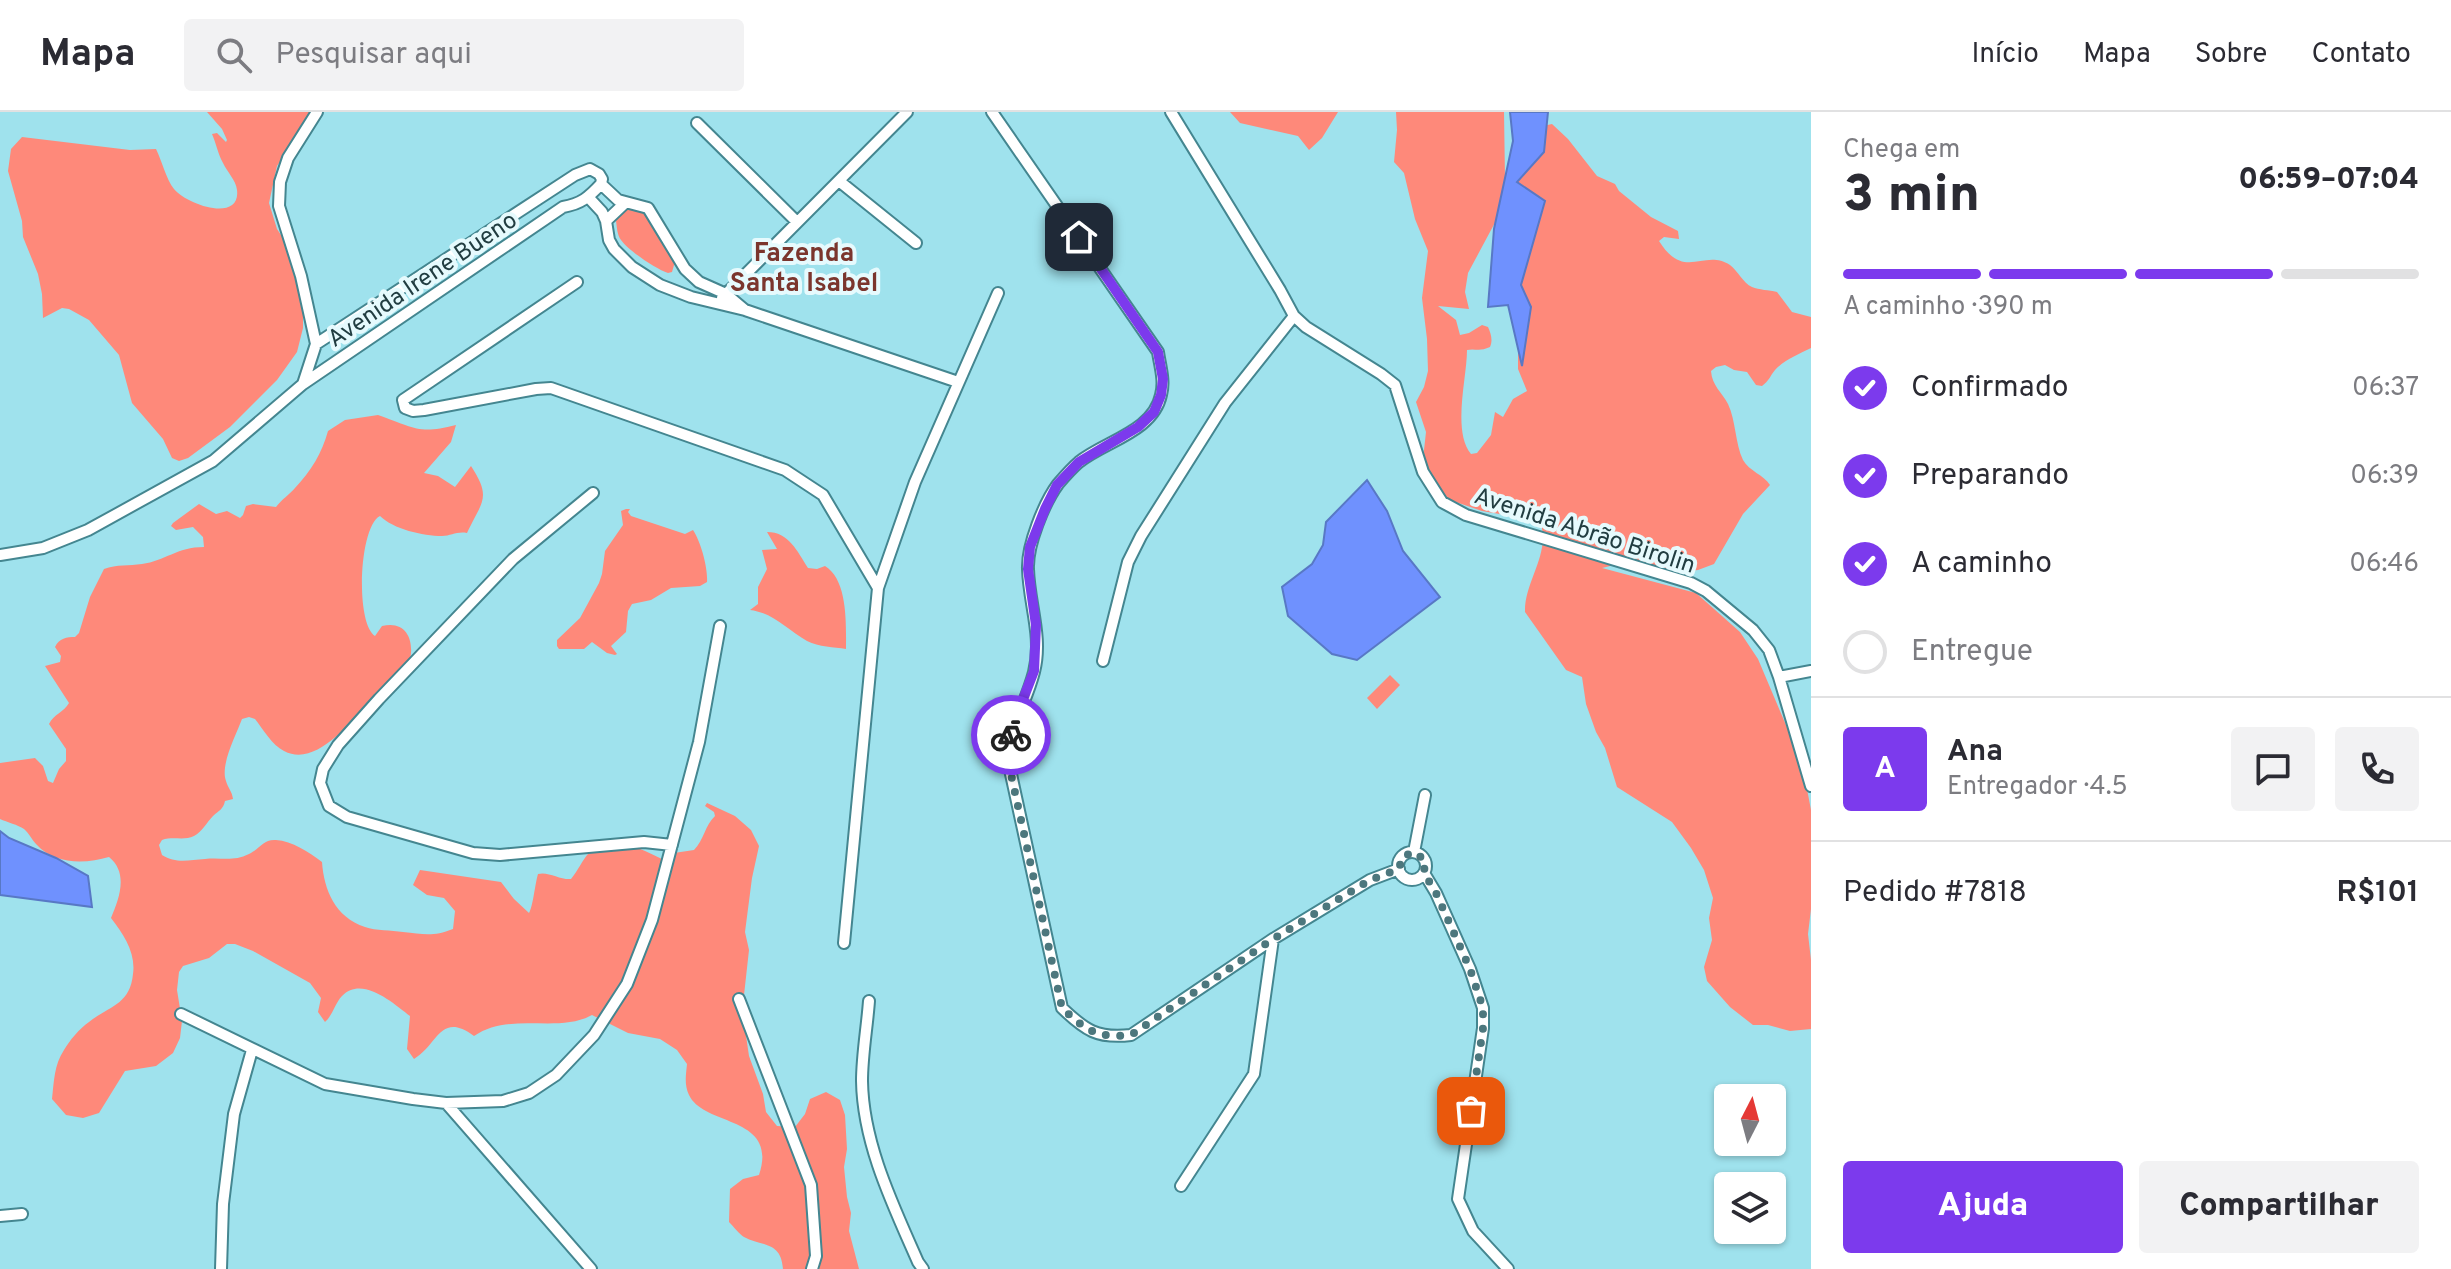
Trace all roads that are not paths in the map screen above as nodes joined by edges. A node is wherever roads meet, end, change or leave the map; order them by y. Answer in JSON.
{"nodes":[{"id":1,"x":317,"y":112,"type":"edge"},
{"id":2,"x":992,"y":112,"type":"edge"},
{"id":3,"x":1171,"y":112,"type":"edge"},
{"id":4,"x":901,"y":114,"type":"edge"},
{"id":5,"x":697,"y":123,"type":"dead end"},
{"id":6,"x":839,"y":181,"type":"junction"},
{"id":7,"x":601,"y":184,"type":"junction"},
{"id":8,"x":552,"y":190,"type":"junction"},
{"id":9,"x":589,"y":198,"type":"junction"},
{"id":10,"x":625,"y":203,"type":"junction"},
{"id":11,"x":563,"y":207,"type":"junction"},
{"id":12,"x":606,"y":221,"type":"junction"},
{"id":13,"x":796,"y":221,"type":"junction"},
{"id":14,"x":916,"y":243,"type":"dead end"},
{"id":15,"x":577,"y":282,"type":"dead end"},
{"id":16,"x":998,"y":293,"type":"dead end"},
{"id":17,"x":722,"y":298,"type":"junction"},
{"id":18,"x":1294,"y":316,"type":"junction"},
{"id":19,"x":316,"y":344,"type":"junction"},
{"id":20,"x":958,"y":382,"type":"junction"},
{"id":21,"x":303,"y":384,"type":"junction"},
{"id":22,"x":593,"y":493,"type":"dead end"},
{"id":23,"x":0,"y":555,"type":"edge"},
{"id":24,"x":878,"y":588,"type":"junction"},
{"id":25,"x":720,"y":626,"type":"dead end"},
{"id":26,"x":1103,"y":661,"type":"dead end"},
{"id":27,"x":1811,"y":671,"type":"edge"},
{"id":28,"x":1779,"y":677,"type":"junction"},
{"id":29,"x":1811,"y":786,"type":"edge"},
{"id":30,"x":1425,"y":795,"type":"dead end"},
{"id":31,"x":672,"y":845,"type":"junction"},
{"id":32,"x":1414,"y":852,"type":"junction"},
{"id":33,"x":1399,"y":869,"type":"junction"},
{"id":34,"x":1424,"y":873,"type":"junction"},
{"id":35,"x":1273,"y":939,"type":"junction"},
{"id":36,"x":844,"y":943,"type":"dead end"},
{"id":37,"x":739,"y":999,"type":"dead end"},
{"id":38,"x":869,"y":1001,"type":"dead end"},
{"id":39,"x":181,"y":1014,"type":"dead end"},
{"id":40,"x":252,"y":1050,"type":"junction"},
{"id":41,"x":446,"y":1103,"type":"junction"},
{"id":42,"x":1181,"y":1186,"type":"dead end"},
{"id":43,"x":22,"y":1214,"type":"dead end"},
{"id":44,"x":0,"y":1216,"type":"edge"},
{"id":45,"x":221,"y":1269,"type":"edge"},
{"id":46,"x":591,"y":1269,"type":"edge"},
{"id":47,"x":812,"y":1269,"type":"edge"},
{"id":48,"x":923,"y":1269,"type":"edge"},
{"id":49,"x":1508,"y":1269,"type":"edge"}],
"edges":[{"from":1,"to":19,"type":"street"},
{"from":2,"to":35,"type":"street"},
{"from":3,"to":18,"type":"street","name":"Avenida Abrão Birolin"},
{"from":4,"to":6,"type":"street"},
{"from":5,"to":13,"type":"street"},
{"from":6,"to":13,"type":"street"},
{"from":6,"to":14,"type":"street"},
{"from":7,"to":8,"type":"street","name":"Avenida Irene Bueno"},
{"from":7,"to":9,"type":"street"},
{"from":7,"to":10,"type":"street"},
{"from":8,"to":11,"type":"street"},
{"from":8,"to":19,"type":"street","name":"Avenida Irene Bueno"},
{"from":9,"to":11,"type":"street","name":"Avenida Irene Bueno"},
{"from":9,"to":12,"type":"street"},
{"from":10,"to":12,"type":"street"},
{"from":10,"to":17,"type":"street"},
{"from":11,"to":21,"type":"street","name":"Avenida Irene Bueno"},
{"from":12,"to":17,"type":"street"},
{"from":13,"to":17,"type":"street"},
{"from":15,"to":24,"type":"street"},
{"from":16,"to":20,"type":"street"},
{"from":17,"to":20,"type":"street"},
{"from":18,"to":26,"type":"street"},
{"from":18,"to":28,"type":"street","name":"Avenida Abrão Birolin"},
{"from":19,"to":21,"type":"street"},
{"from":20,"to":24,"type":"street"},
{"from":21,"to":23,"type":"street","name":"Avenida Irene Bueno"},
{"from":22,"to":31,"type":"street"},
{"from":24,"to":36,"type":"street"},
{"from":25,"to":31,"type":"street"},
{"from":27,"to":28,"type":"street"},
{"from":28,"to":29,"type":"street","name":"Avenida Abrão Birolin"},
{"from":30,"to":32,"type":"street"},
{"from":31,"to":41,"type":"street"},
{"from":32,"to":33,"type":"street"},
{"from":32,"to":34,"type":"street"},
{"from":33,"to":34,"type":"street"},
{"from":33,"to":35,"type":"street"},
{"from":34,"to":49,"type":"street"},
{"from":35,"to":42,"type":"street"},
{"from":37,"to":47,"type":"street"},
{"from":38,"to":48,"type":"street"},
{"from":39,"to":40,"type":"street"},
{"from":40,"to":41,"type":"street"},
{"from":40,"to":45,"type":"street"},
{"from":41,"to":46,"type":"street"},
{"from":43,"to":44,"type":"street"}]}
